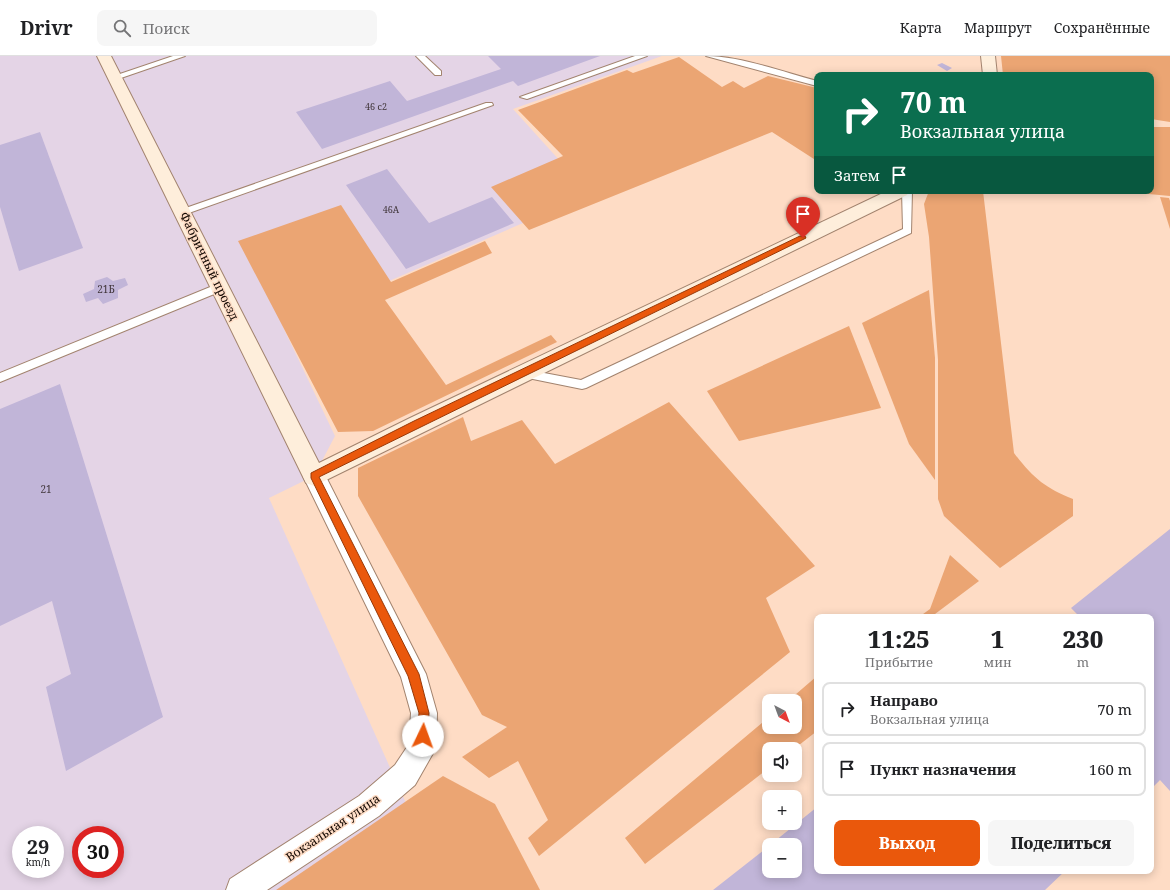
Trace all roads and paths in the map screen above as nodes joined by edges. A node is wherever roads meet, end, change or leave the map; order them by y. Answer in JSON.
{"nodes":[{"id":1,"x":104,"y":56,"type":"edge"},
{"id":2,"x":181,"y":56,"type":"edge"},
{"id":3,"x":420,"y":56,"type":"edge"},
{"id":4,"x":643,"y":56,"type":"edge"},
{"id":5,"x":710,"y":56,"type":"edge"},
{"id":6,"x":988,"y":56,"type":"edge"},
{"id":7,"x":990,"y":72,"type":"edge"},
{"id":8,"x":438,"y":73,"type":"dead end"},
{"id":9,"x":115,"y":77,"type":"junction"},
{"id":10,"x":814,"y":83,"type":"edge"},
{"id":11,"x":524,"y":97,"type":"dead end"},
{"id":12,"x":490,"y":105,"type":"dead end"},
{"id":13,"x":895,"y":194,"type":"edge"},
{"id":14,"x":907,"y":194,"type":"edge"},
{"id":15,"x":183,"y":212,"type":"junction"},
{"id":16,"x":220,"y":287,"type":"junction"},
{"id":17,"x":523,"y":373,"type":"junction"},
{"id":18,"x":0,"y":378,"type":"edge"},
{"id":19,"x":314,"y":476,"type":"junction"},
{"id":20,"x":241,"y":890,"type":"edge"}],
"edges":[{"from":1,"to":9,"type":"street","name":"Фабричный проезд"},
{"from":2,"to":9,"type":"lane"},
{"from":3,"to":8,"type":"lane"},
{"from":4,"to":11,"type":"lane"},
{"from":5,"to":10,"type":"lane"},
{"from":6,"to":7,"type":"street"},
{"from":9,"to":15,"type":"street","name":"Фабричный проезд"},
{"from":12,"to":15,"type":"lane"},
{"from":13,"to":17,"type":"street"},
{"from":14,"to":17,"type":"lane"},
{"from":15,"to":16,"type":"street","name":"Фабричный проезд"},
{"from":16,"to":18,"type":"lane"},
{"from":16,"to":19,"type":"street","name":"Фабричный проезд"},
{"from":17,"to":19,"type":"street"},
{"from":19,"to":20,"type":"street","name":"Вокзальная улица"}]}
